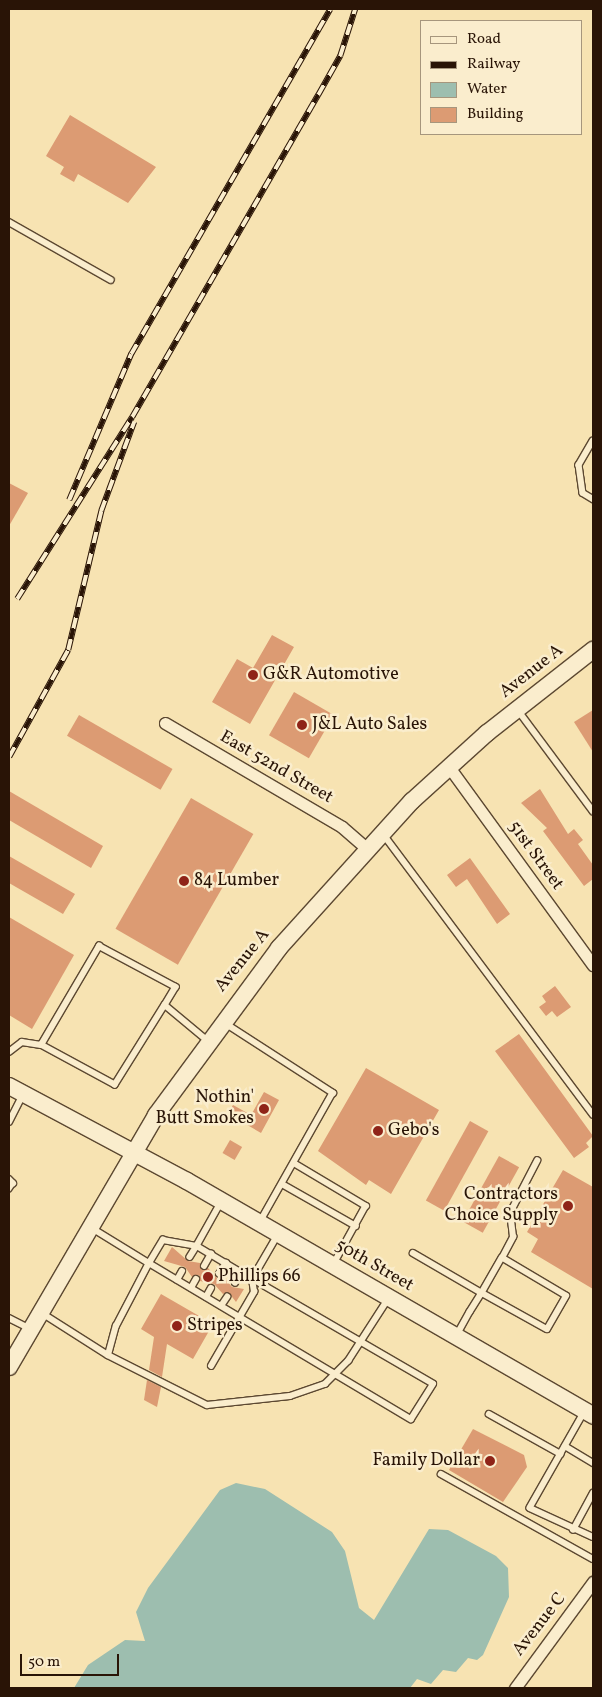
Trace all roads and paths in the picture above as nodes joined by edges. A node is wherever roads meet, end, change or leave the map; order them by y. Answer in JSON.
{"nodes":[{"id":1,"x":9,"y":222,"type":"edge"},
{"id":2,"x":112,"y":280,"type":"dead end"},
{"id":3,"x":593,"y":441,"type":"edge"},
{"id":4,"x":593,"y":499,"type":"edge"},
{"id":5,"x":593,"y":650,"type":"edge"},
{"id":6,"x":517,"y":708,"type":"junction"},
{"id":7,"x":165,"y":724,"type":"dead end"},
{"id":8,"x":449,"y":767,"type":"junction"},
{"id":9,"x":593,"y":811,"type":"edge"},
{"id":10,"x":380,"y":832,"type":"junction"},
{"id":11,"x":366,"y":848,"type":"junction"},
{"id":12,"x":589,"y":949,"type":"edge"},
{"id":13,"x":593,"y":965,"type":"edge"},
{"id":14,"x":165,"y":1005,"type":"junction"},
{"id":15,"x":221,"y":1021,"type":"junction"},
{"id":16,"x":207,"y":1040,"type":"junction"},
{"id":17,"x":41,"y":1045,"type":"junction"},
{"id":18,"x":9,"y":1052,"type":"edge"},
{"id":19,"x":9,"y":1086,"type":"edge"},
{"id":20,"x":24,"y":1094,"type":"junction"},
{"id":21,"x":593,"y":1114,"type":"edge"},
{"id":22,"x":9,"y":1122,"type":"edge"},
{"id":23,"x":133,"y":1152,"type":"junction"},
{"id":24,"x":537,"y":1161,"type":"dead end"},
{"id":25,"x":294,"y":1162,"type":"junction"},
{"id":26,"x":9,"y":1179,"type":"edge"},
{"id":27,"x":282,"y":1184,"type":"junction"},
{"id":28,"x":9,"y":1189,"type":"edge"},
{"id":29,"x":222,"y":1202,"type":"junction"},
{"id":30,"x":259,"y":1223,"type":"junction"},
{"id":31,"x":356,"y":1226,"type":"junction"},
{"id":32,"x":90,"y":1227,"type":"junction"},
{"id":33,"x":278,"y":1234,"type":"junction"},
{"id":34,"x":197,"y":1246,"type":"junction"},
{"id":35,"x":211,"y":1254,"type":"junction"},
{"id":36,"x":413,"y":1254,"type":"dead end"},
{"id":37,"x":190,"y":1257,"type":"dead end"},
{"id":38,"x":502,"y":1258,"type":"junction"},
{"id":39,"x":149,"y":1263,"type":"junction"},
{"id":40,"x":226,"y":1263,"type":"junction"},
{"id":41,"x":204,"y":1266,"type":"dead end"},
{"id":42,"x":333,"y":1266,"type":"junction"},
{"id":43,"x":182,"y":1271,"type":"dead end"},
{"id":44,"x":241,"y":1272,"type":"junction"},
{"id":45,"x":219,"y":1274,"type":"dead end"},
{"id":46,"x":196,"y":1279,"type":"dead end"},
{"id":47,"x":252,"y":1279,"type":"junction"},
{"id":48,"x":177,"y":1280,"type":"junction"},
{"id":49,"x":234,"y":1283,"type":"dead end"},
{"id":50,"x":191,"y":1288,"type":"junction"},
{"id":51,"x":211,"y":1288,"type":"dead end"},
{"id":52,"x":482,"y":1293,"type":"junction"},
{"id":53,"x":206,"y":1297,"type":"junction"},
{"id":54,"x":227,"y":1297,"type":"dead end"},
{"id":55,"x":389,"y":1298,"type":"junction"},
{"id":56,"x":221,"y":1306,"type":"junction"},
{"id":57,"x":41,"y":1312,"type":"junction"},
{"id":58,"x":240,"y":1317,"type":"junction"},
{"id":59,"x":9,"y":1318,"type":"edge"},
{"id":60,"x":31,"y":1329,"type":"junction"},
{"id":61,"x":456,"y":1336,"type":"junction"},
{"id":62,"x":360,"y":1342,"type":"junction"},
{"id":63,"x":108,"y":1355,"type":"junction"},
{"id":64,"x":211,"y":1366,"type":"dead end"},
{"id":65,"x":9,"y":1367,"type":"edge"},
{"id":66,"x":336,"y":1374,"type":"junction"},
{"id":67,"x":589,"y":1413,"type":"edge"},
{"id":68,"x":489,"y":1414,"type":"dead end"},
{"id":69,"x":565,"y":1446,"type":"junction"},
{"id":70,"x":561,"y":1454,"type":"junction"},
{"id":71,"x":593,"y":1463,"type":"edge"},
{"id":72,"x":441,"y":1474,"type":"dead end"},
{"id":73,"x":593,"y":1493,"type":"edge"},
{"id":74,"x":573,"y":1530,"type":"junction"},
{"id":75,"x":593,"y":1536,"type":"edge"},
{"id":76,"x":593,"y":1559,"type":"edge"},
{"id":77,"x":593,"y":1582,"type":"edge"},
{"id":78,"x":514,"y":1688,"type":"edge"}],
"edges":[{"from":1,"to":2,"type":"lane"},
{"from":3,"to":4,"type":"lane"},
{"from":5,"to":6,"type":"main road","name":"Avenue A"},
{"from":6,"to":8,"type":"main road","name":"Avenue A"},
{"from":6,"to":9,"type":"lane"},
{"from":7,"to":11,"type":"street","name":"East 52nd Street"},
{"from":8,"to":10,"type":"main road","name":"Avenue A"},
{"from":8,"to":12,"type":"street","name":"51st Street"},
{"from":10,"to":11,"type":"main road","name":"Avenue A"},
{"from":10,"to":21,"type":"lane"},
{"from":11,"to":15,"type":"main road","name":"Avenue A"},
{"from":12,"to":13,"type":"street","name":"51st Street"},
{"from":14,"to":16,"type":"lane"},
{"from":14,"to":17,"type":"lane"},
{"from":14,"to":17,"type":"lane"},
{"from":15,"to":16,"type":"main road","name":"Avenue A"},
{"from":15,"to":25,"type":"lane"},
{"from":16,"to":23,"type":"main road","name":"Avenue A"},
{"from":17,"to":18,"type":"lane"},
{"from":19,"to":20,"type":"main road","name":"50th Street"},
{"from":20,"to":22,"type":"lane"},
{"from":20,"to":23,"type":"main road","name":"50th Street"},
{"from":23,"to":29,"type":"main road","name":"50th Street"},
{"from":23,"to":32,"type":"main road","name":"Avenue A"},
{"from":24,"to":38,"type":"lane"},
{"from":25,"to":27,"type":"lane"},
{"from":25,"to":31,"type":"lane"},
{"from":26,"to":28,"type":"lane"},
{"from":27,"to":30,"type":"lane"},
{"from":27,"to":31,"type":"lane"},
{"from":29,"to":30,"type":"main road","name":"50th Street"},
{"from":29,"to":34,"type":"lane"},
{"from":30,"to":33,"type":"main road","name":"50th Street"},
{"from":31,"to":42,"type":"lane"},
{"from":32,"to":39,"type":"lane"},
{"from":32,"to":57,"type":"main road","name":"Avenue A"},
{"from":33,"to":42,"type":"main road","name":"50th Street"},
{"from":33,"to":47,"type":"lane"},
{"from":34,"to":35,"type":"lane"},
{"from":34,"to":37,"type":"lane"},
{"from":34,"to":39,"type":"lane"},
{"from":35,"to":40,"type":"lane"},
{"from":35,"to":41,"type":"lane"},
{"from":36,"to":52,"type":"lane"},
{"from":38,"to":52,"type":"lane"},
{"from":38,"to":52,"type":"lane"},
{"from":39,"to":48,"type":"lane"},
{"from":39,"to":63,"type":"lane"},
{"from":40,"to":44,"type":"lane"},
{"from":40,"to":45,"type":"lane"},
{"from":42,"to":55,"type":"main road","name":"50th Street"},
{"from":43,"to":48,"type":"lane"},
{"from":44,"to":47,"type":"lane"},
{"from":44,"to":49,"type":"lane"},
{"from":46,"to":50,"type":"lane"},
{"from":47,"to":58,"type":"lane"},
{"from":47,"to":62,"type":"lane"},
{"from":48,"to":50,"type":"lane"},
{"from":50,"to":53,"type":"lane"},
{"from":51,"to":53,"type":"lane"},
{"from":52,"to":61,"type":"lane"},
{"from":53,"to":56,"type":"lane"},
{"from":54,"to":56,"type":"lane"},
{"from":55,"to":61,"type":"main road","name":"50th Street"},
{"from":55,"to":62,"type":"lane"},
{"from":56,"to":58,"type":"lane"},
{"from":57,"to":60,"type":"main road","name":"Avenue A"},
{"from":57,"to":63,"type":"lane"},
{"from":58,"to":64,"type":"lane"},
{"from":58,"to":66,"type":"lane"},
{"from":59,"to":60,"type":"lane"},
{"from":60,"to":65,"type":"main road","name":"Avenue A"},
{"from":61,"to":67,"type":"main road","name":"50th Street"},
{"from":62,"to":66,"type":"lane"},
{"from":62,"to":66,"type":"lane"},
{"from":63,"to":66,"type":"lane"},
{"from":67,"to":69,"type":"lane"},
{"from":68,"to":70,"type":"lane"},
{"from":69,"to":70,"type":"lane"},
{"from":69,"to":71,"type":"lane"},
{"from":70,"to":74,"type":"lane"},
{"from":72,"to":76,"type":"lane"},
{"from":73,"to":74,"type":"lane"},
{"from":74,"to":75,"type":"lane"},
{"from":77,"to":78,"type":"street","name":"Avenue C"}]}
